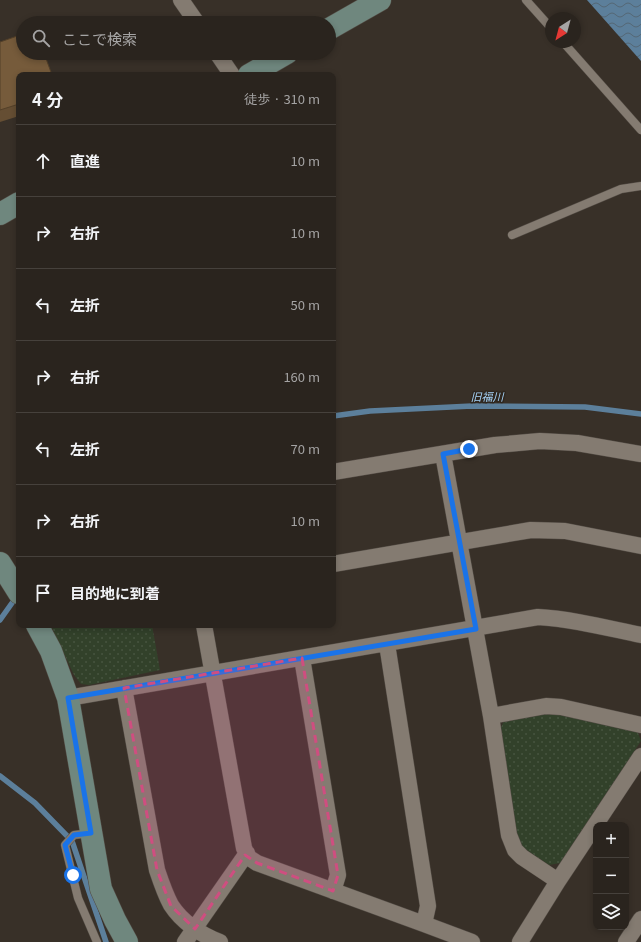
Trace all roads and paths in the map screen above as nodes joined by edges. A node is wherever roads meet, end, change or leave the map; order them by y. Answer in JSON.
{"nodes":[{"id":1,"x":181,"y":0,"type":"edge"},
{"id":2,"x":380,"y":0,"type":"edge"},
{"id":3,"x":526,"y":0,"type":"edge"},
{"id":4,"x":192,"y":16,"type":"edge"},
{"id":5,"x":545,"y":21,"type":"edge"},
{"id":6,"x":336,"y":25,"type":"edge"},
{"id":7,"x":568,"y":48,"type":"edge"},
{"id":8,"x":222,"y":60,"type":"edge"},
{"id":9,"x":275,"y":60,"type":"edge"},
{"id":10,"x":230,"y":72,"type":"edge"},
{"id":11,"x":253,"y":72,"type":"edge"},
{"id":12,"x":641,"y":130,"type":"edge"},
{"id":13,"x":641,"y":186,"type":"edge"},
{"id":14,"x":16,"y":206,"type":"edge"},
{"id":15,"x":0,"y":214,"type":"edge"},
{"id":16,"x":512,"y":235,"type":"dead end"},
{"id":17,"x":443,"y":454,"type":"junction"},
{"id":18,"x":641,"y":454,"type":"edge"},
{"id":19,"x":336,"y":472,"type":"edge"},
{"id":20,"x":460,"y":542,"type":"junction"},
{"id":21,"x":641,"y":546,"type":"edge"},
{"id":22,"x":336,"y":563,"type":"edge"},
{"id":23,"x":2,"y":566,"type":"edge"},
{"id":24,"x":16,"y":588,"type":"edge"},
{"id":25,"x":38,"y":628,"type":"edge"},
{"id":26,"x":204,"y":628,"type":"edge"},
{"id":27,"x":476,"y":629,"type":"junction"},
{"id":28,"x":641,"y":635,"type":"edge"},
{"id":29,"x":387,"y":644,"type":"junction"},
{"id":30,"x":302,"y":658,"type":"junction"},
{"id":31,"x":212,"y":673,"type":"junction"},
{"id":32,"x":124,"y":688,"type":"junction"},
{"id":33,"x":68,"y":698,"type":"junction"},
{"id":34,"x":491,"y":716,"type":"junction"},
{"id":35,"x":641,"y":725,"type":"edge"},
{"id":36,"x":641,"y":756,"type":"edge"},
{"id":37,"x":91,"y":833,"type":"junction"},
{"id":38,"x":246,"y":853,"type":"junction"},
{"id":39,"x":558,"y":881,"type":"junction"},
{"id":40,"x":333,"y":891,"type":"junction"},
{"id":41,"x":641,"y":919,"type":"edge"},
{"id":42,"x":424,"y":924,"type":"junction"},
{"id":43,"x":195,"y":929,"type":"junction"},
{"id":44,"x":97,"y":942,"type":"edge"},
{"id":45,"x":128,"y":942,"type":"edge"},
{"id":46,"x":185,"y":942,"type":"edge"},
{"id":47,"x":220,"y":942,"type":"edge"},
{"id":48,"x":472,"y":942,"type":"edge"},
{"id":49,"x":520,"y":942,"type":"edge"},
{"id":50,"x":626,"y":942,"type":"edge"}],
"edges":[{"from":1,"to":4,"type":"street"},
{"from":2,"to":6,"type":"street"},
{"from":3,"to":5,"type":"lane"},
{"from":7,"to":12,"type":"lane"},
{"from":8,"to":10,"type":"street"},
{"from":9,"to":11,"type":"street"},
{"from":13,"to":16,"type":"lane"},
{"from":14,"to":15,"type":"street"},
{"from":17,"to":18,"type":"street"},
{"from":17,"to":19,"type":"street"},
{"from":17,"to":20,"type":"street"},
{"from":20,"to":21,"type":"street"},
{"from":20,"to":22,"type":"street"},
{"from":20,"to":27,"type":"street"},
{"from":23,"to":24,"type":"street"},
{"from":25,"to":33,"type":"street"},
{"from":26,"to":31,"type":"street"},
{"from":27,"to":28,"type":"street"},
{"from":27,"to":29,"type":"street"},
{"from":27,"to":34,"type":"street"},
{"from":29,"to":30,"type":"street"},
{"from":29,"to":42,"type":"street"},
{"from":30,"to":31,"type":"street"},
{"from":30,"to":40,"type":"street"},
{"from":31,"to":32,"type":"street"},
{"from":31,"to":38,"type":"street"},
{"from":32,"to":33,"type":"street"},
{"from":32,"to":43,"type":"street"},
{"from":33,"to":37,"type":"street"},
{"from":34,"to":35,"type":"street"},
{"from":34,"to":39,"type":"street"},
{"from":36,"to":39,"type":"street"},
{"from":37,"to":44,"type":"lane"},
{"from":37,"to":45,"type":"street"},
{"from":38,"to":40,"type":"street"},
{"from":38,"to":43,"type":"street"},
{"from":39,"to":49,"type":"street"},
{"from":40,"to":42,"type":"street"},
{"from":41,"to":50,"type":"street"},
{"from":42,"to":48,"type":"street"},
{"from":43,"to":46,"type":"street"},
{"from":43,"to":47,"type":"street"}]}
